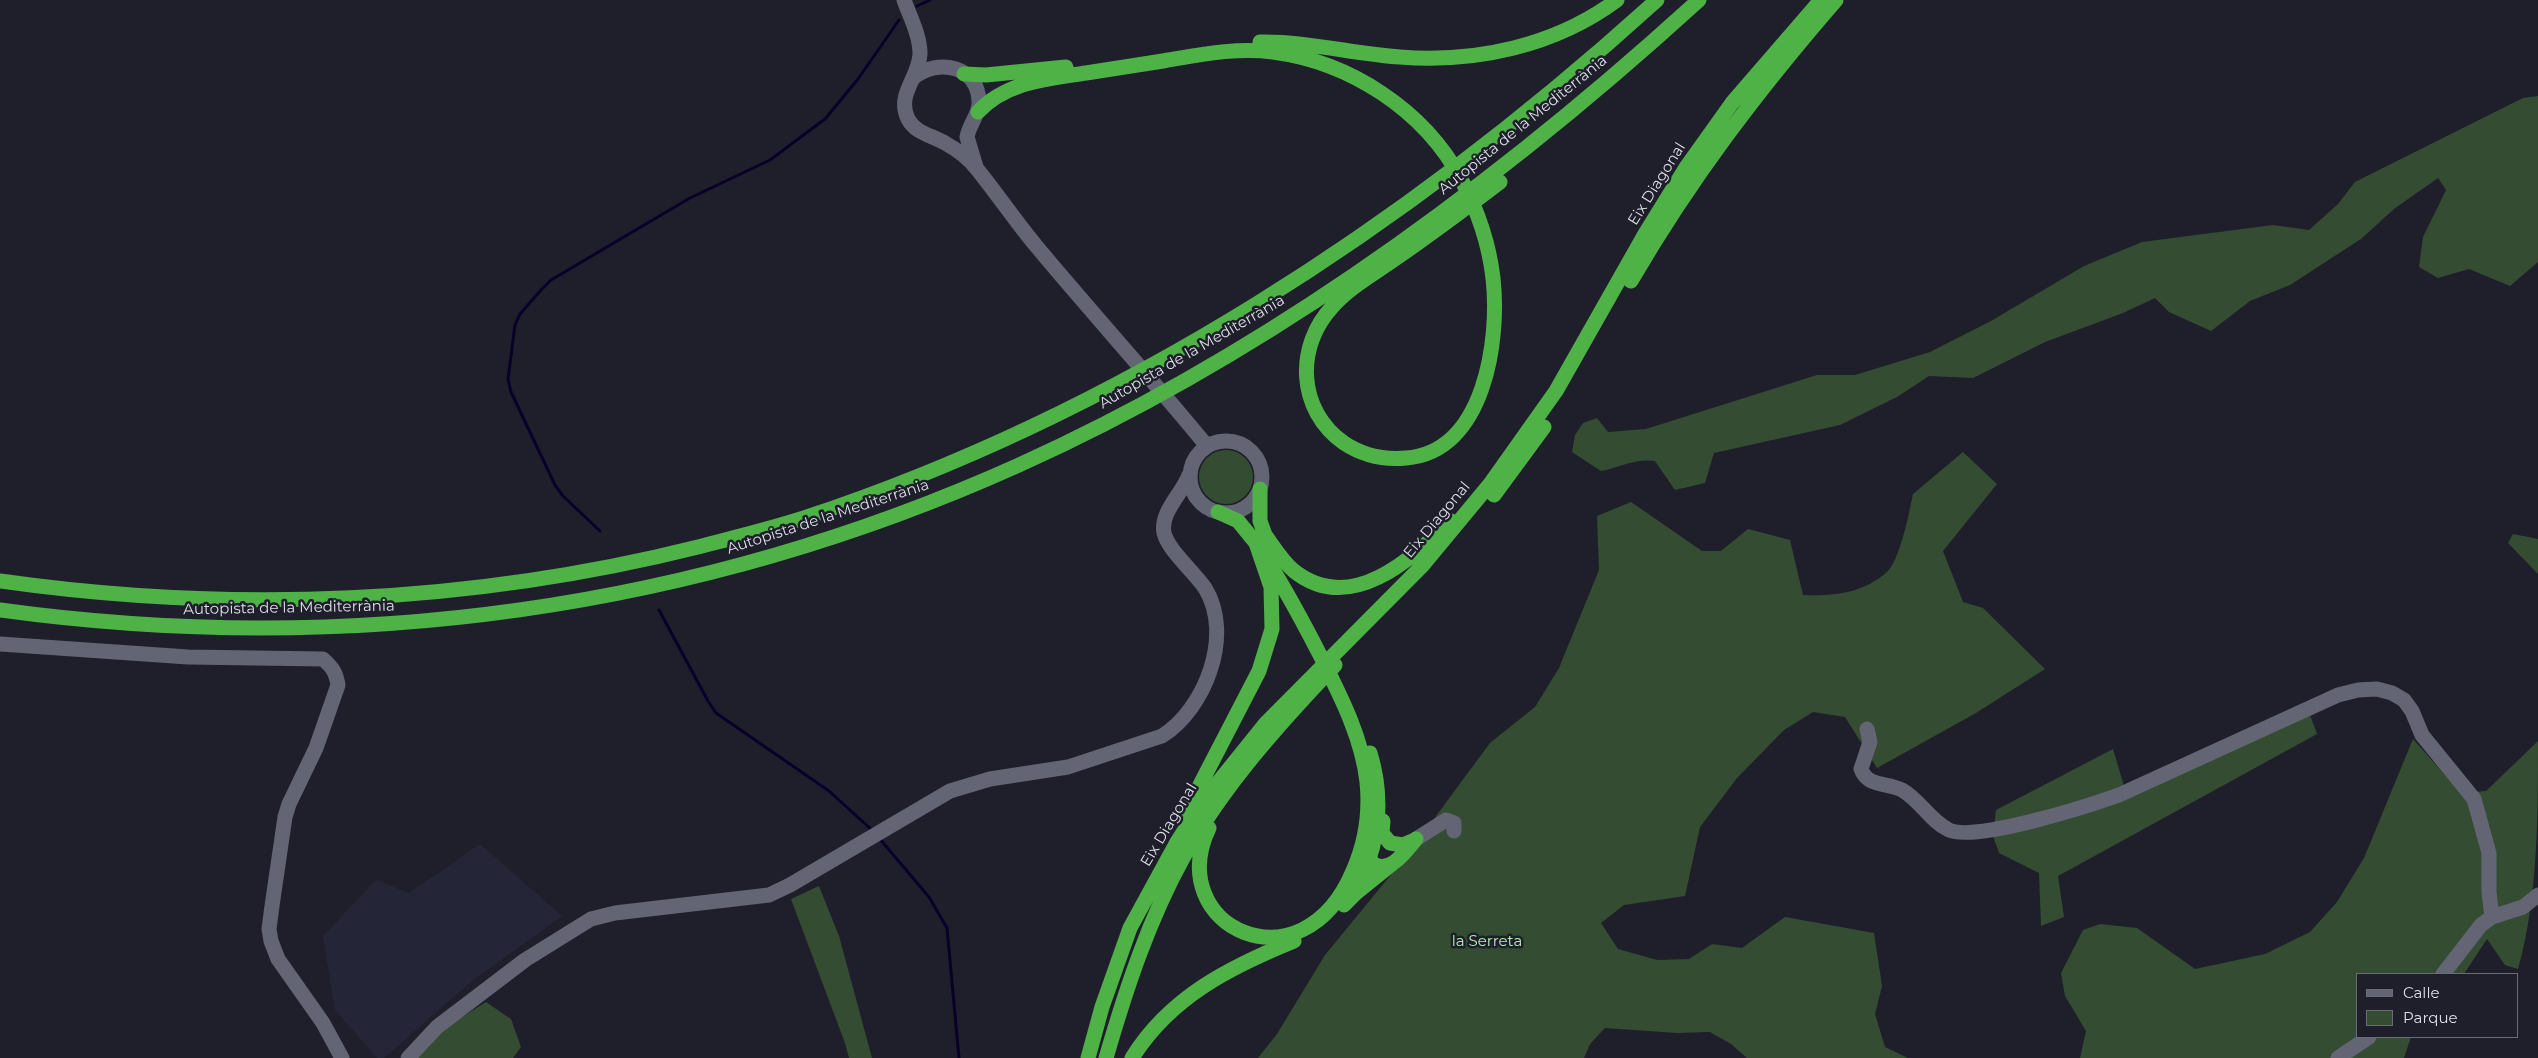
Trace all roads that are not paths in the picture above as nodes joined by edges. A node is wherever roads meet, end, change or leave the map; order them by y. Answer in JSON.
{"nodes":[{"id":1,"x":904,"y":0,"type":"edge"},
{"id":2,"x":1617,"y":0,"type":"edge"},
{"id":3,"x":1657,"y":0,"type":"edge"},
{"id":4,"x":1699,"y":0,"type":"edge"},
{"id":5,"x":1822,"y":0,"type":"edge"},
{"id":6,"x":1836,"y":0,"type":"edge"},
{"id":7,"x":1659,"y":36,"type":"junction"},
{"id":8,"x":918,"y":38,"type":"junction"},
{"id":9,"x":958,"y":70,"type":"junction"},
{"id":10,"x":913,"y":78,"type":"junction"},
{"id":11,"x":978,"y":112,"type":"junction"},
{"id":12,"x":970,"y":127,"type":"junction"},
{"id":13,"x":938,"y":139,"type":"junction"},
{"id":14,"x":976,"y":168,"type":"junction"},
{"id":15,"x":1207,"y":446,"type":"junction"},
{"id":16,"x":1189,"y":475,"type":"junction"},
{"id":17,"x":1490,"y":484,"type":"junction"},
{"id":18,"x":1260,"y":489,"type":"junction"},
{"id":19,"x":1212,"y":509,"type":"junction"},
{"id":20,"x":1167,"y":512,"type":"junction"},
{"id":21,"x":1261,"y":539,"type":"junction"},
{"id":22,"x":0,"y":581,"type":"edge"},
{"id":23,"x":0,"y":610,"type":"edge"},
{"id":24,"x":0,"y":644,"type":"edge"},
{"id":25,"x":1867,"y":729,"type":"dead end"},
{"id":26,"x":1244,"y":768,"type":"junction"},
{"id":27,"x":1372,"y":779,"type":"junction"},
{"id":28,"x":1454,"y":831,"type":"dead end"},
{"id":29,"x":1416,"y":839,"type":"junction"},
{"id":30,"x":1369,"y":859,"type":"junction"},
{"id":31,"x":1392,"y":864,"type":"junction"},
{"id":32,"x":2538,"y":895,"type":"edge"},
{"id":33,"x":1344,"y":905,"type":"junction"},
{"id":34,"x":2492,"y":917,"type":"junction"},
{"id":35,"x":1130,"y":928,"type":"junction"},
{"id":36,"x":2444,"y":973,"type":"edge"},
{"id":37,"x":2368,"y":1038,"type":"edge"},
{"id":38,"x":1090,"y":1051,"type":"edge"},
{"id":39,"x":342,"y":1058,"type":"edge"},
{"id":40,"x":408,"y":1058,"type":"edge"},
{"id":41,"x":1106,"y":1058,"type":"edge"},
{"id":42,"x":1132,"y":1058,"type":"edge"},
{"id":43,"x":2338,"y":1058,"type":"edge"}],
"edges":[{"from":1,"to":8,"type":"street"},
{"from":2,"to":9,"type":"highway"},
{"from":3,"to":22,"type":"highway","name":"Autopista de la Mediterrània"},
{"from":4,"to":7,"type":"highway","name":"Autopista de la Mediterrània"},
{"from":5,"to":17,"type":"highway","name":"Eix Diagonal"},
{"from":6,"to":26,"type":"highway","name":"Eix Diagonal"},
{"from":7,"to":11,"type":"highway"},
{"from":7,"to":23,"type":"highway","name":"Autopista de la Mediterrània"},
{"from":8,"to":9,"type":"street"},
{"from":8,"to":10,"type":"street"},
{"from":9,"to":10,"type":"street"},
{"from":9,"to":11,"type":"street"},
{"from":10,"to":13,"type":"street"},
{"from":11,"to":12,"type":"street"},
{"from":12,"to":13,"type":"street"},
{"from":12,"to":14,"type":"street"},
{"from":13,"to":14,"type":"street"},
{"from":14,"to":15,"type":"street"},
{"from":15,"to":16,"type":"street"},
{"from":15,"to":18,"type":"street"},
{"from":16,"to":19,"type":"street"},
{"from":16,"to":20,"type":"street"},
{"from":17,"to":21,"type":"highway"},
{"from":17,"to":35,"type":"highway","name":"Eix Diagonal"},
{"from":18,"to":19,"type":"street"},
{"from":18,"to":21,"type":"highway"},
{"from":19,"to":20,"type":"street"},
{"from":19,"to":21,"type":"highway"},
{"from":20,"to":40,"type":"street"},
{"from":21,"to":27,"type":"highway"},
{"from":21,"to":35,"type":"highway"},
{"from":24,"to":39,"type":"street"},
{"from":25,"to":34,"type":"street"},
{"from":26,"to":27,"type":"highway"},
{"from":26,"to":41,"type":"highway","name":"Eix Diagonal"},
{"from":27,"to":29,"type":"highway"},
{"from":27,"to":30,"type":"highway"},
{"from":28,"to":29,"type":"street"},
{"from":29,"to":31,"type":"highway"},
{"from":30,"to":31,"type":"highway"},
{"from":30,"to":33,"type":"highway"},
{"from":31,"to":33,"type":"highway"},
{"from":32,"to":34,"type":"street"},
{"from":33,"to":42,"type":"highway"},
{"from":34,"to":36,"type":"street"},
{"from":35,"to":38,"type":"highway","name":"Eix Diagonal"},
{"from":37,"to":43,"type":"street"}]}
